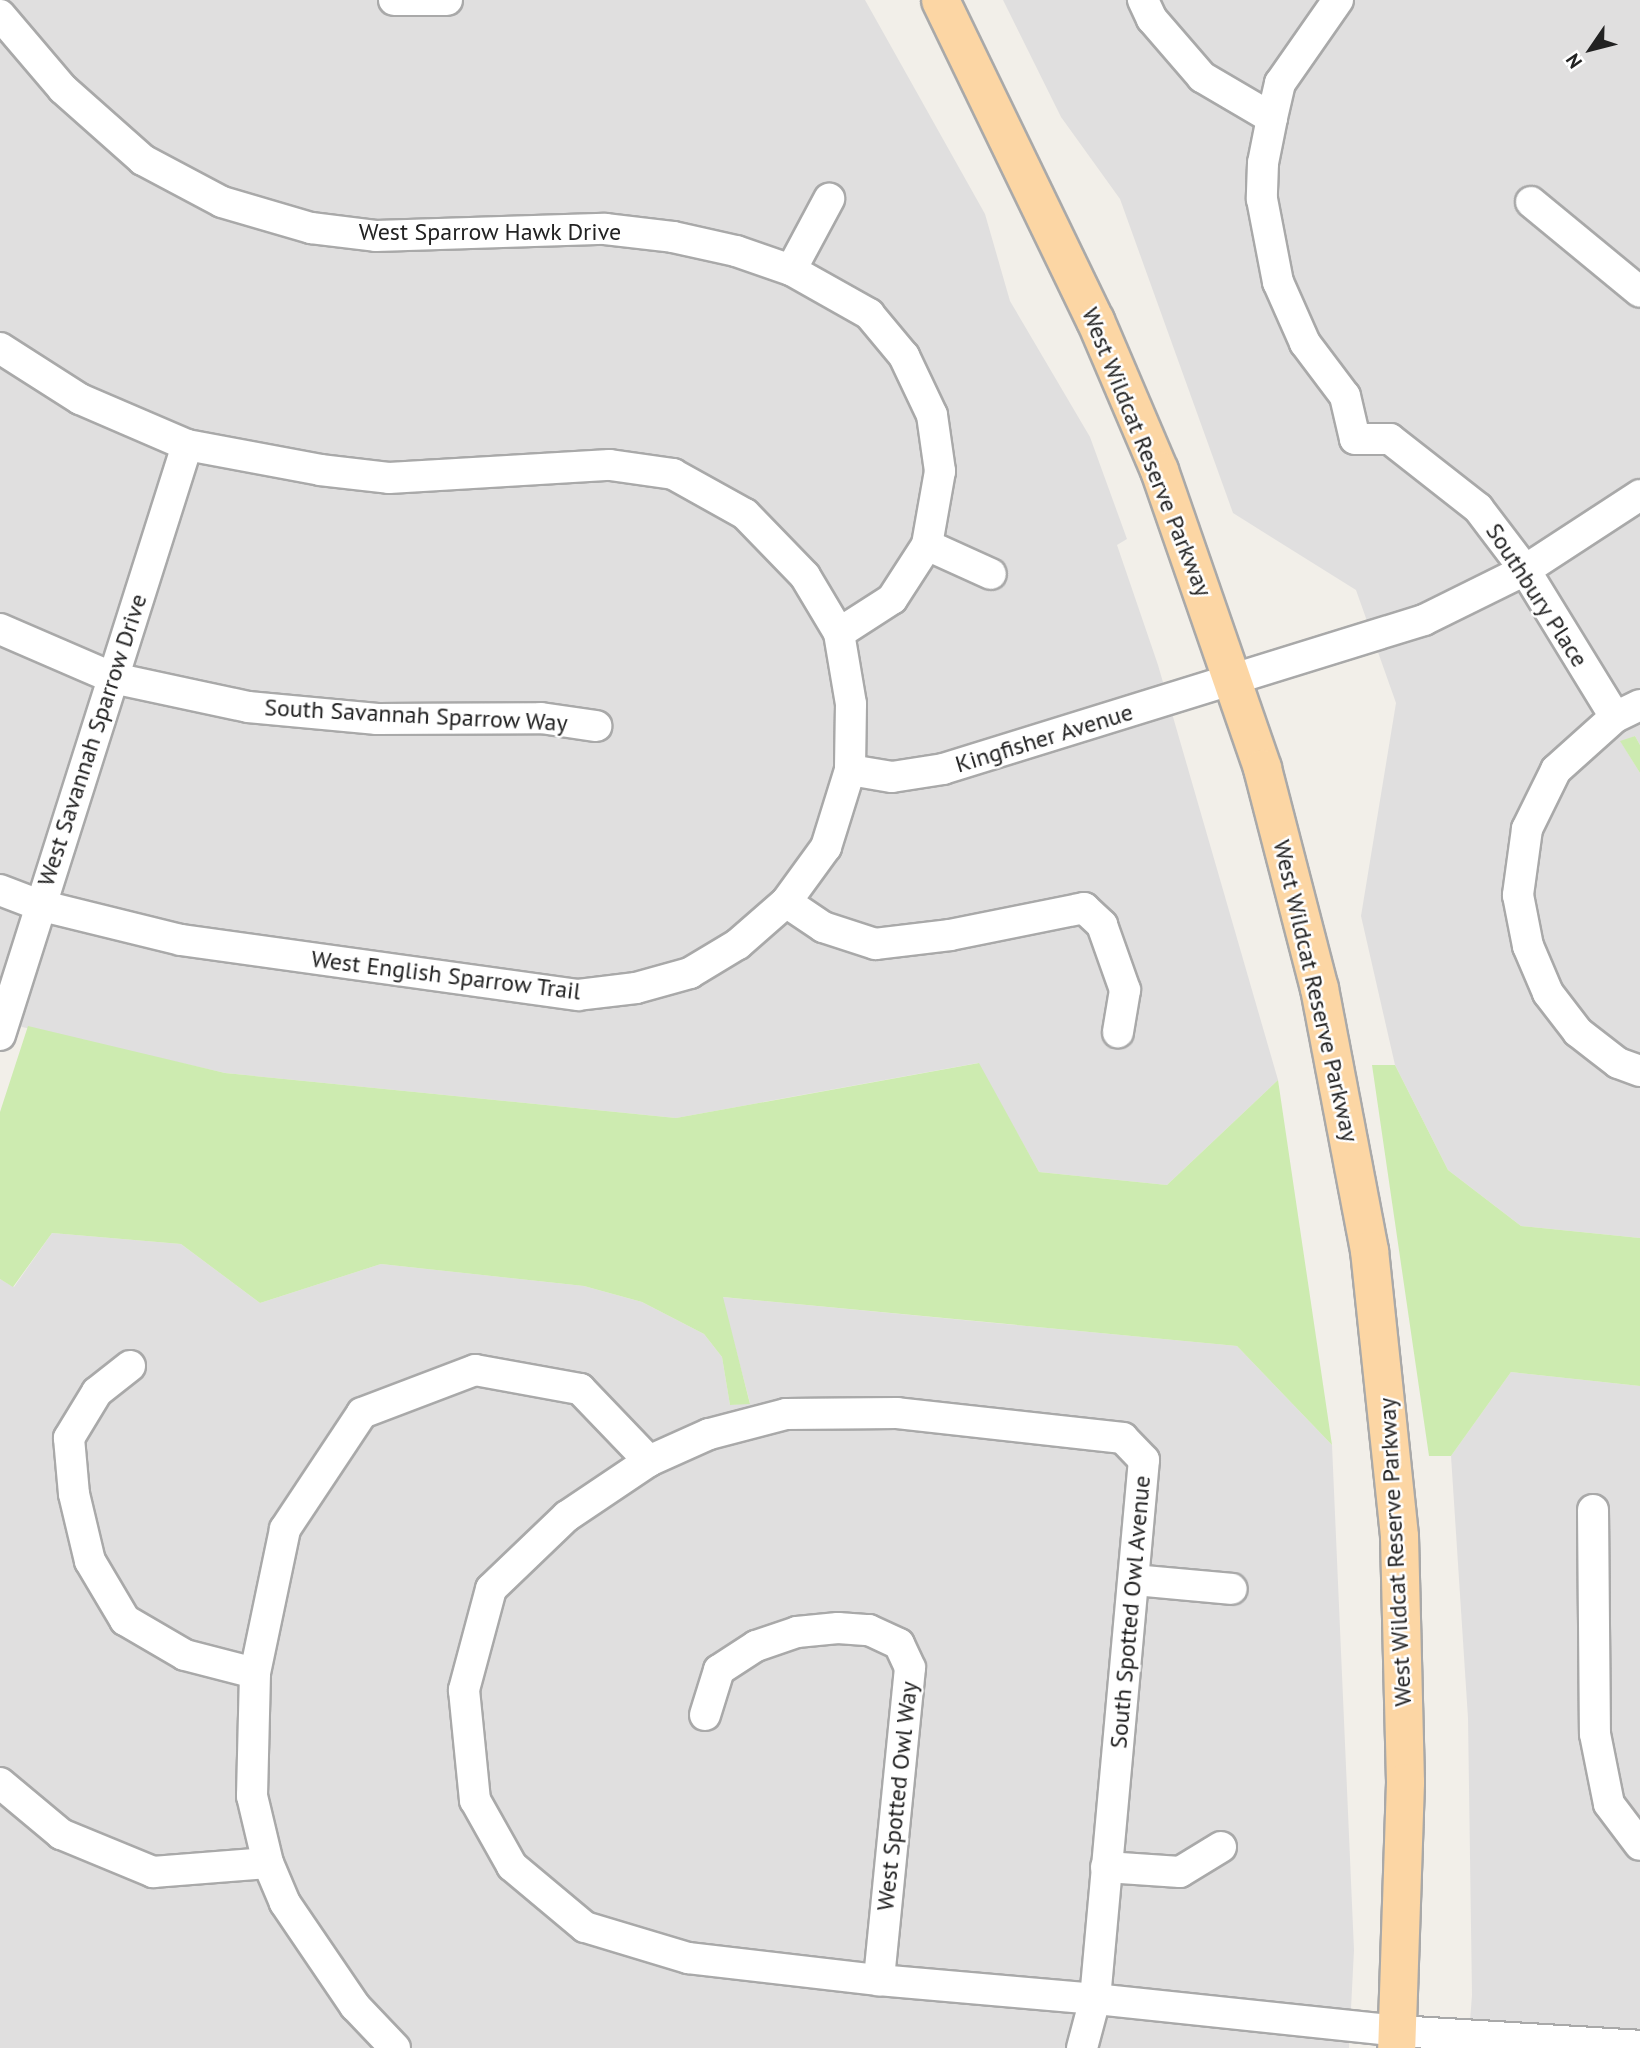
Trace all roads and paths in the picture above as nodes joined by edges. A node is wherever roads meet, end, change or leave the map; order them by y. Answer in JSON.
{"nodes":[{"id":1,"x":394,"y":0,"type":"edge"},
{"id":2,"x":447,"y":0,"type":"edge"},
{"id":3,"x":940,"y":0,"type":"edge"},
{"id":4,"x":1143,"y":0,"type":"edge"},
{"id":5,"x":1338,"y":0,"type":"edge"},
{"id":6,"x":0,"y":15,"type":"edge"},
{"id":7,"x":1272,"y":118,"type":"junction"},
{"id":8,"x":829,"y":199,"type":"dead end"},
{"id":9,"x":1531,"y":202,"type":"dead end"},
{"id":10,"x":792,"y":270,"type":"junction"},
{"id":11,"x":1640,"y":292,"type":"edge"},
{"id":12,"x":0,"y":348,"type":"edge"},
{"id":13,"x":187,"y":445,"type":"junction"},
{"id":14,"x":1640,"y":495,"type":"edge"},
{"id":15,"x":927,"y":545,"type":"junction"},
{"id":16,"x":1525,"y":570,"type":"junction"},
{"id":17,"x":991,"y":574,"type":"dead end"},
{"id":18,"x":0,"y":629,"type":"edge"},
{"id":19,"x":839,"y":634,"type":"junction"},
{"id":20,"x":113,"y":678,"type":"junction"},
{"id":21,"x":1235,"y":681,"type":"junction"},
{"id":22,"x":1627,"y":711,"type":"edge"},
{"id":23,"x":596,"y":726,"type":"dead end"},
{"id":24,"x":850,"y":770,"type":"junction"},
{"id":25,"x":0,"y":890,"type":"edge"},
{"id":26,"x":786,"y":902,"type":"junction"},
{"id":27,"x":38,"y":905,"type":"junction"},
{"id":28,"x":1118,"y":1032,"type":"dead end"},
{"id":29,"x":0,"y":1035,"type":"edge"},
{"id":30,"x":1640,"y":1071,"type":"edge"},
{"id":31,"x":130,"y":1366,"type":"dead end"},
{"id":32,"x":649,"y":1461,"type":"junction"},
{"id":33,"x":1593,"y":1510,"type":"dead end"},
{"id":34,"x":1134,"y":1580,"type":"junction"},
{"id":35,"x":1231,"y":1589,"type":"dead end"},
{"id":36,"x":255,"y":1674,"type":"junction"},
{"id":37,"x":705,"y":1715,"type":"dead end"},
{"id":38,"x":0,"y":1783,"type":"edge"},
{"id":39,"x":1640,"y":1845,"type":"edge"},
{"id":40,"x":1221,"y":1847,"type":"dead end"},
{"id":41,"x":268,"y":1863,"type":"junction"},
{"id":42,"x":1106,"y":1867,"type":"junction"},
{"id":43,"x":879,"y":1980,"type":"junction"},
{"id":44,"x":1095,"y":1999,"type":"junction"},
{"id":45,"x":1397,"y":2040,"type":"edge"},
{"id":46,"x":387,"y":2046,"type":"edge"},
{"id":47,"x":1640,"y":2046,"type":"edge"},
{"id":48,"x":1082,"y":2048,"type":"edge"}],
"edges":[{"from":1,"to":2,"type":"street"},
{"from":3,"to":21,"type":"main road","name":"West Wildcat Reserve Parkway"},
{"from":4,"to":7,"type":"street"},
{"from":5,"to":7,"type":"street","name":"Southbury Place"},
{"from":6,"to":10,"type":"street","name":"West Sparrow Hawk Drive"},
{"from":7,"to":16,"type":"street","name":"Southbury Place"},
{"from":8,"to":10,"type":"street"},
{"from":9,"to":11,"type":"street"},
{"from":10,"to":15,"type":"street","name":"West Sparrow Hawk Drive"},
{"from":12,"to":13,"type":"street","name":"West English Sparrow Trail"},
{"from":13,"to":19,"type":"street","name":"West English Sparrow Trail"},
{"from":13,"to":20,"type":"street","name":"West Savannah Sparrow Drive"},
{"from":14,"to":16,"type":"street","name":"Kingfisher Avenue"},
{"from":15,"to":17,"type":"street"},
{"from":15,"to":19,"type":"street","name":"West Sparrow Hawk Drive"},
{"from":16,"to":21,"type":"street","name":"Kingfisher Avenue"},
{"from":16,"to":22,"type":"street","name":"Southbury Place"},
{"from":18,"to":20,"type":"street","name":"South Savannah Sparrow Way"},
{"from":19,"to":24,"type":"street","name":"West English Sparrow Trail"},
{"from":20,"to":23,"type":"street","name":"South Savannah Sparrow Way"},
{"from":20,"to":27,"type":"street","name":"West Savannah Sparrow Drive"},
{"from":21,"to":24,"type":"street","name":"Kingfisher Avenue"},
{"from":21,"to":45,"type":"main road","name":"West Wildcat Reserve Parkway"},
{"from":22,"to":30,"type":"street"},
{"from":24,"to":26,"type":"street","name":"West English Sparrow Trail"},
{"from":25,"to":27,"type":"street","name":"West English Sparrow Trail"},
{"from":26,"to":27,"type":"street","name":"West English Sparrow Trail"},
{"from":26,"to":28,"type":"street"},
{"from":27,"to":29,"type":"street","name":"West Savannah Sparrow Drive"},
{"from":31,"to":36,"type":"street"},
{"from":32,"to":34,"type":"street","name":"South Spotted Owl Avenue"},
{"from":32,"to":36,"type":"street"},
{"from":32,"to":43,"type":"street","name":"South Spotted Owl Avenue"},
{"from":33,"to":39,"type":"street"},
{"from":34,"to":35,"type":"street"},
{"from":34,"to":42,"type":"street","name":"South Spotted Owl Avenue"},
{"from":36,"to":41,"type":"street"},
{"from":37,"to":43,"type":"street","name":"West Spotted Owl Way"},
{"from":38,"to":41,"type":"street"},
{"from":40,"to":42,"type":"street"},
{"from":41,"to":46,"type":"street"},
{"from":42,"to":44,"type":"street","name":"South Spotted Owl Avenue"},
{"from":43,"to":44,"type":"street","name":"South Spotted Owl Avenue"},
{"from":44,"to":45,"type":"street","name":"South Spotted Owl Avenue"},
{"from":44,"to":48,"type":"street"},
{"from":45,"to":47,"type":"street","name":"South Spotted Owl Avenue"}]}
